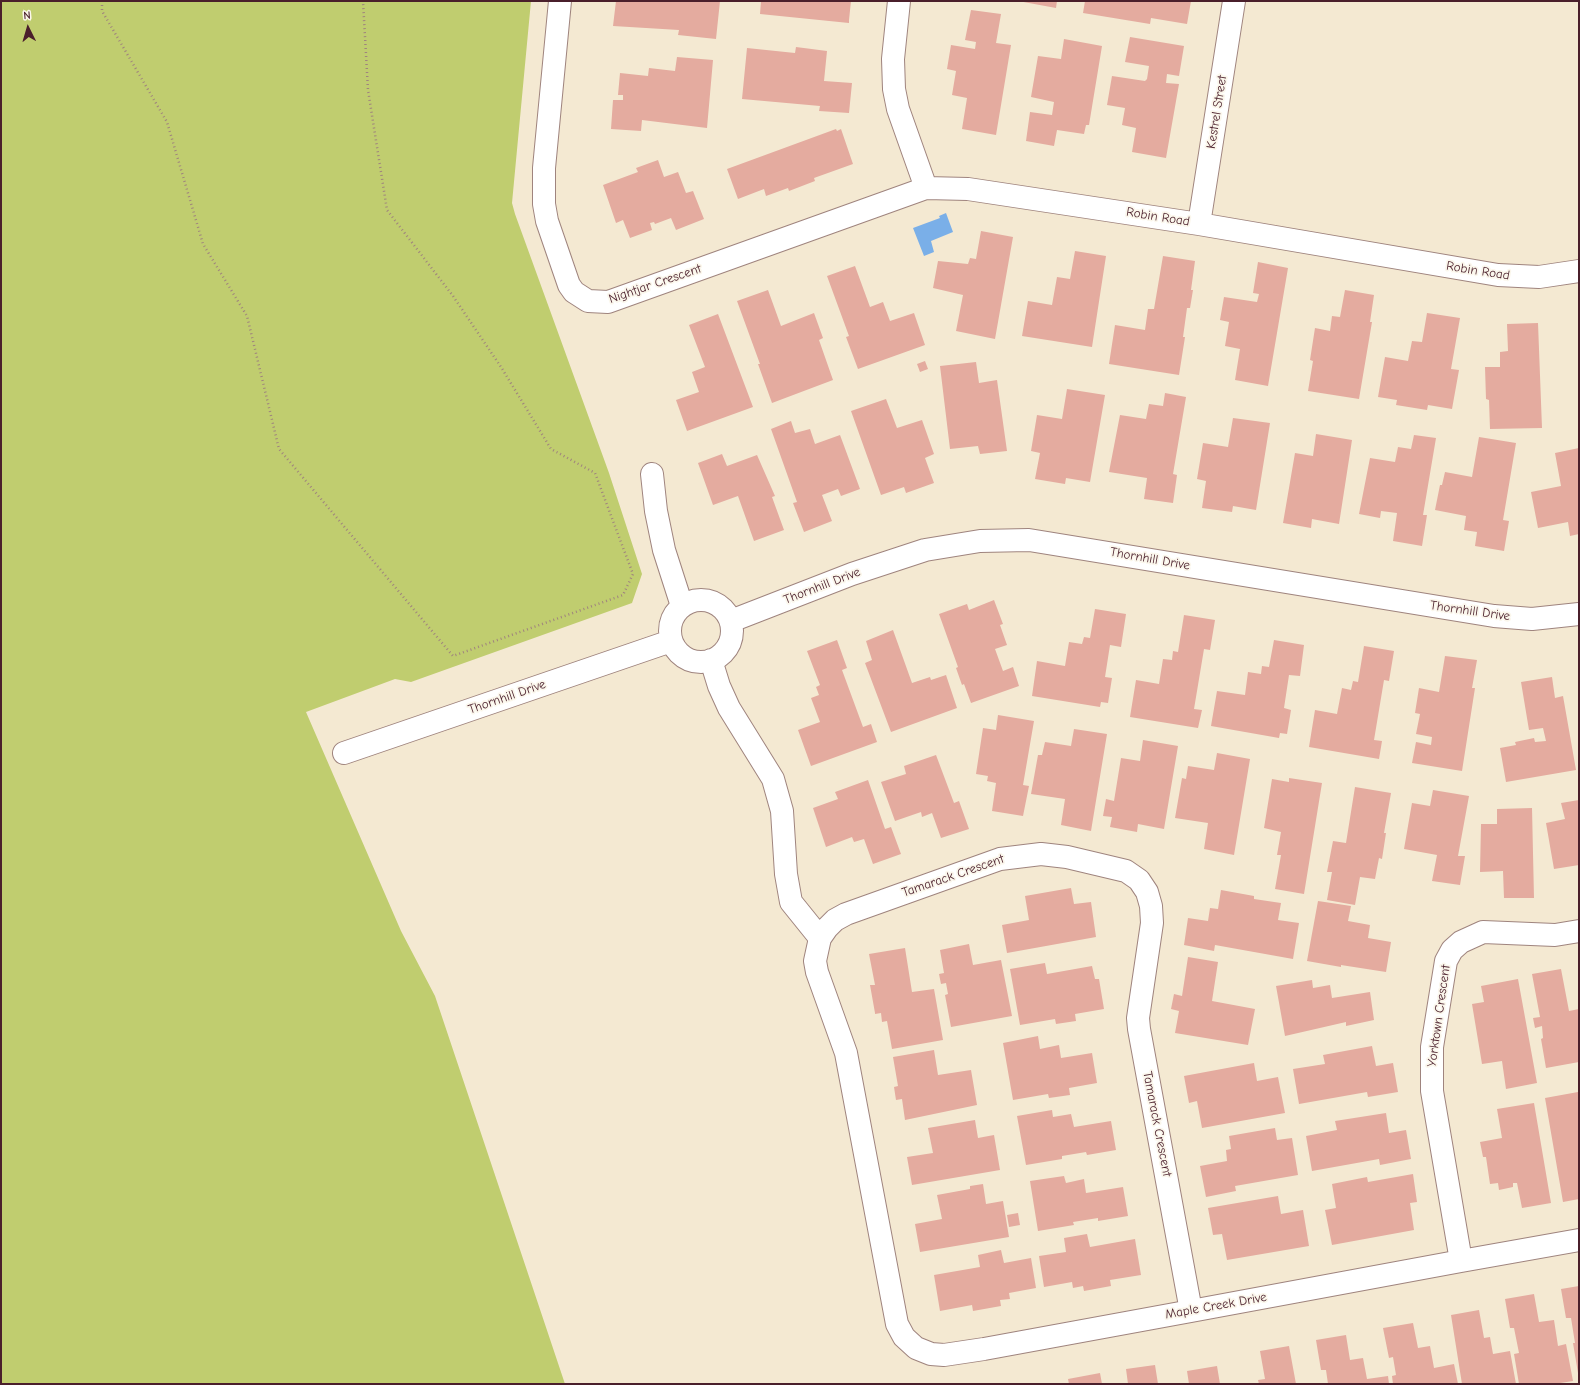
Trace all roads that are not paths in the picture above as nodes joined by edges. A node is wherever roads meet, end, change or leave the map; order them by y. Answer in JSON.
{"nodes":[{"id":1,"x":560,"y":1,"type":"edge"},
{"id":2,"x":899,"y":1,"type":"edge"},
{"id":3,"x":1234,"y":1,"type":"edge"},
{"id":4,"x":926,"y":188,"type":"junction"},
{"id":5,"x":1199,"y":224,"type":"junction"},
{"id":6,"x":1579,"y":271,"type":"edge"},
{"id":7,"x":652,"y":474,"type":"dead end"},
{"id":8,"x":682,"y":606,"type":"junction"},
{"id":9,"x":1579,"y":614,"type":"edge"},
{"id":10,"x":731,"y":621,"type":"junction"},
{"id":11,"x":671,"y":641,"type":"junction"},
{"id":12,"x":711,"y":660,"type":"junction"},
{"id":13,"x":344,"y":753,"type":"dead end"},
{"id":14,"x":1579,"y":931,"type":"edge"},
{"id":15,"x":820,"y":938,"type":"junction"},
{"id":16,"x":1579,"y":1240,"type":"edge"},
{"id":17,"x":1461,"y":1261,"type":"junction"},
{"id":18,"x":892,"y":1292,"type":"joint"},
{"id":19,"x":1192,"y":1311,"type":"junction"}],
"edges":[{"from":1,"to":4,"type":"street","name":"Nightjar Crescent"},
{"from":2,"to":4,"type":"street"},
{"from":3,"to":5,"type":"street","name":"Kestrel Street"},
{"from":4,"to":5,"type":"street","name":"Robin Road"},
{"from":5,"to":6,"type":"street","name":"Robin Road"},
{"from":7,"to":8,"type":"street"},
{"from":8,"to":10,"type":"street"},
{"from":8,"to":11,"type":"street"},
{"from":9,"to":10,"type":"street","name":"Thornhill Drive"},
{"from":10,"to":12,"type":"street"},
{"from":11,"to":12,"type":"street"},
{"from":11,"to":13,"type":"street","name":"Thornhill Drive"},
{"from":12,"to":15,"type":"street"},
{"from":14,"to":17,"type":"street","name":"Yorktown Crescent"},
{"from":15,"to":18,"type":"street","name":"Tamarack Crescent"},
{"from":15,"to":19,"type":"street","name":"Tamarack Crescent"},
{"from":16,"to":17,"type":"street","name":"Maple Creek Drive"},
{"from":17,"to":19,"type":"street","name":"Maple Creek Drive"},
{"from":18,"to":19,"type":"street","name":"Maple Creek Drive"}]}
